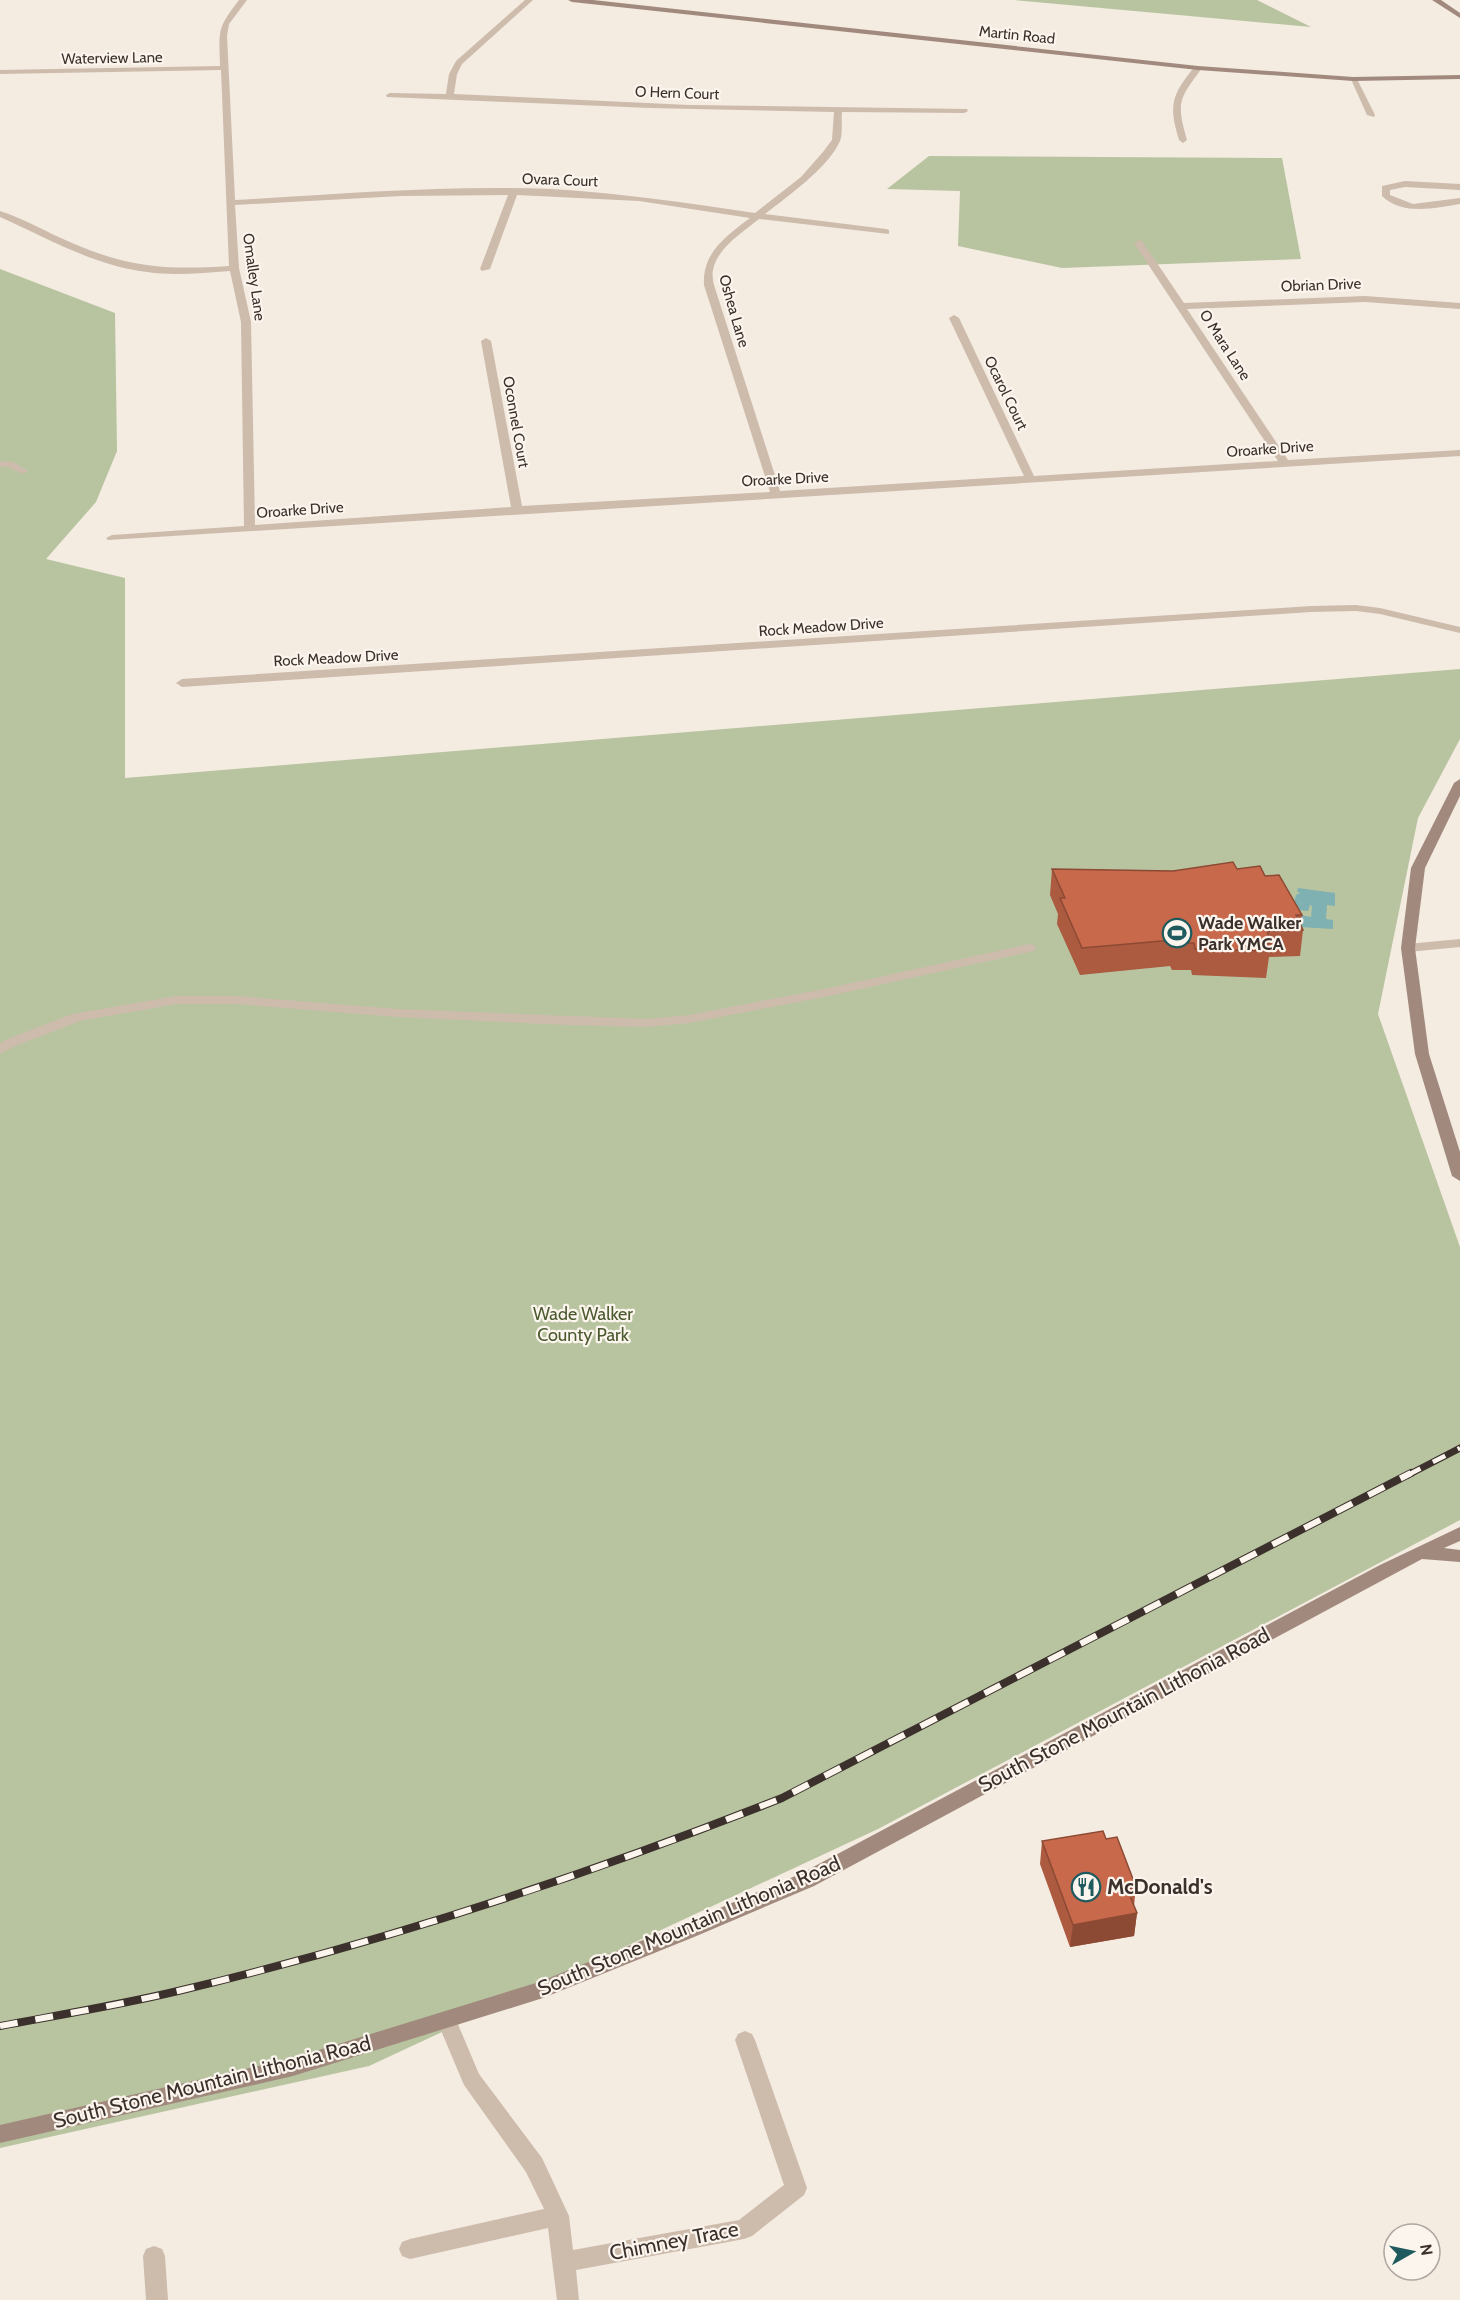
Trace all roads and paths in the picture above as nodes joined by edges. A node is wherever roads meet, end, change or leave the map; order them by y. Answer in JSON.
{"nodes":[{"id":1,"x":243,"y":0,"type":"edge"},
{"id":2,"x":529,"y":0,"type":"edge"},
{"id":3,"x":572,"y":0,"type":"edge"},
{"id":4,"x":1436,"y":0,"type":"edge"},
{"id":5,"x":1460,"y":16,"type":"edge"},
{"id":6,"x":225,"y":68,"type":"junction"},
{"id":7,"x":1198,"y":68,"type":"junction"},
{"id":8,"x":0,"y":72,"type":"edge"},
{"id":9,"x":1460,"y":77,"type":"edge"},
{"id":10,"x":1353,"y":80,"type":"junction"},
{"id":11,"x":390,"y":95,"type":"dead end"},
{"id":12,"x":450,"y":96,"type":"junction"},
{"id":13,"x":838,"y":110,"type":"junction"},
{"id":14,"x":964,"y":111,"type":"dead end"},
{"id":15,"x":1371,"y":115,"type":"dead end"},
{"id":16,"x":1183,"y":140,"type":"dead end"},
{"id":17,"x":1460,"y":187,"type":"edge"},
{"id":18,"x":514,"y":192,"type":"junction"},
{"id":19,"x":1460,"y":201,"type":"edge"},
{"id":20,"x":230,"y":203,"type":"junction"},
{"id":21,"x":0,"y":214,"type":"edge"},
{"id":22,"x":756,"y":216,"type":"junction"},
{"id":23,"x":886,"y":232,"type":"dead end"},
{"id":24,"x":1139,"y":243,"type":"dead end"},
{"id":25,"x":234,"y":268,"type":"junction"},
{"id":26,"x":485,"y":269,"type":"dead end"},
{"id":27,"x":1182,"y":306,"type":"junction"},
{"id":28,"x":1460,"y":306,"type":"edge"},
{"id":29,"x":954,"y":318,"type":"dead end"},
{"id":30,"x":486,"y":340,"type":"dead end"},
{"id":31,"x":1460,"y":453,"type":"edge"},
{"id":32,"x":1285,"y":463,"type":"junction"},
{"id":33,"x":0,"y":464,"type":"edge"},
{"id":34,"x":23,"y":471,"type":"dead end"},
{"id":35,"x":1031,"y":480,"type":"junction"},
{"id":36,"x":776,"y":495,"type":"junction"},
{"id":37,"x":517,"y":510,"type":"junction"},
{"id":38,"x":250,"y":529,"type":"junction"},
{"id":39,"x":112,"y":538,"type":"dead end"},
{"id":40,"x":1460,"y":630,"type":"edge"},
{"id":41,"x":182,"y":683,"type":"dead end"},
{"id":42,"x":1460,"y":783,"type":"edge"},
{"id":43,"x":1460,"y":943,"type":"edge"},
{"id":44,"x":1029,"y":948,"type":"dead end"},
{"id":45,"x":1408,"y":948,"type":"junction"},
{"id":46,"x":0,"y":1050,"type":"edge"},
{"id":47,"x":1460,"y":1176,"type":"edge"},
{"id":48,"x":1460,"y":1533,"type":"edge"},
{"id":49,"x":1421,"y":1553,"type":"junction"},
{"id":50,"x":1460,"y":1556,"type":"edge"},
{"id":51,"x":447,"y":2021,"type":"junction"},
{"id":52,"x":745,"y":2040,"type":"dead end"},
{"id":53,"x":0,"y":2134,"type":"edge"},
{"id":54,"x":558,"y":2217,"type":"junction"},
{"id":55,"x":410,"y":2249,"type":"dead end"},
{"id":56,"x":154,"y":2256,"type":"dead end"},
{"id":57,"x":563,"y":2262,"type":"junction"},
{"id":58,"x":157,"y":2300,"type":"edge"},
{"id":59,"x":568,"y":2300,"type":"edge"}],
"edges":[{"from":1,"to":6,"type":"street","name":"Omalley Lane"},
{"from":2,"to":12,"type":"street"},
{"from":3,"to":7,"type":"main road","name":"Martin Road"},
{"from":4,"to":5,"type":"main road"},
{"from":6,"to":8,"type":"street","name":"Waterview Lane"},
{"from":6,"to":20,"type":"street","name":"Omalley Lane"},
{"from":7,"to":10,"type":"main road","name":"Martin Road"},
{"from":7,"to":16,"type":"street"},
{"from":9,"to":10,"type":"main road","name":"Martin Road"},
{"from":10,"to":15,"type":"street"},
{"from":11,"to":12,"type":"street","name":"O Hern Court"},
{"from":12,"to":13,"type":"street","name":"O Hern Court"},
{"from":13,"to":14,"type":"street","name":"O Hern Court"},
{"from":13,"to":22,"type":"street","name":"Oshea Lane"},
{"from":17,"to":19,"type":"street"},
{"from":18,"to":20,"type":"street","name":"Ovara Court"},
{"from":18,"to":22,"type":"street","name":"Ovara Court"},
{"from":18,"to":26,"type":"street"},
{"from":20,"to":25,"type":"street","name":"Omalley Lane"},
{"from":21,"to":25,"type":"street"},
{"from":22,"to":23,"type":"street","name":"Ovara Court"},
{"from":22,"to":36,"type":"street","name":"Oshea Lane"},
{"from":24,"to":27,"type":"street","name":"O Mara Lane"},
{"from":25,"to":38,"type":"street","name":"Omalley Lane"},
{"from":27,"to":28,"type":"street","name":"Obrian Drive"},
{"from":27,"to":32,"type":"street","name":"O Mara Lane"},
{"from":29,"to":35,"type":"street","name":"Ocarol Court"},
{"from":30,"to":37,"type":"street","name":"Oconnel Court"},
{"from":31,"to":32,"type":"street","name":"Oroarke Drive"},
{"from":32,"to":35,"type":"street","name":"Oroarke Drive"},
{"from":33,"to":34,"type":"street"},
{"from":35,"to":36,"type":"street","name":"Oroarke Drive"},
{"from":36,"to":37,"type":"street","name":"Oroarke Drive"},
{"from":37,"to":38,"type":"street","name":"Oroarke Drive"},
{"from":38,"to":39,"type":"street","name":"Oroarke Drive"},
{"from":40,"to":41,"type":"street","name":"Rock Meadow Drive"},
{"from":42,"to":45,"type":"main road"},
{"from":43,"to":45,"type":"street"},
{"from":44,"to":46,"type":"street"},
{"from":45,"to":47,"type":"main road"},
{"from":48,"to":49,"type":"main road","name":"South Stone Mountain Lithonia Road"},
{"from":49,"to":50,"type":"main road"},
{"from":49,"to":51,"type":"main road","name":"South Stone Mountain Lithonia Road"},
{"from":51,"to":53,"type":"main road","name":"South Stone Mountain Lithonia Road"},
{"from":51,"to":54,"type":"street"},
{"from":52,"to":57,"type":"street","name":"Chimney Trace"},
{"from":54,"to":55,"type":"street"},
{"from":54,"to":57,"type":"street"},
{"from":56,"to":58,"type":"street"},
{"from":57,"to":59,"type":"street"}]}
